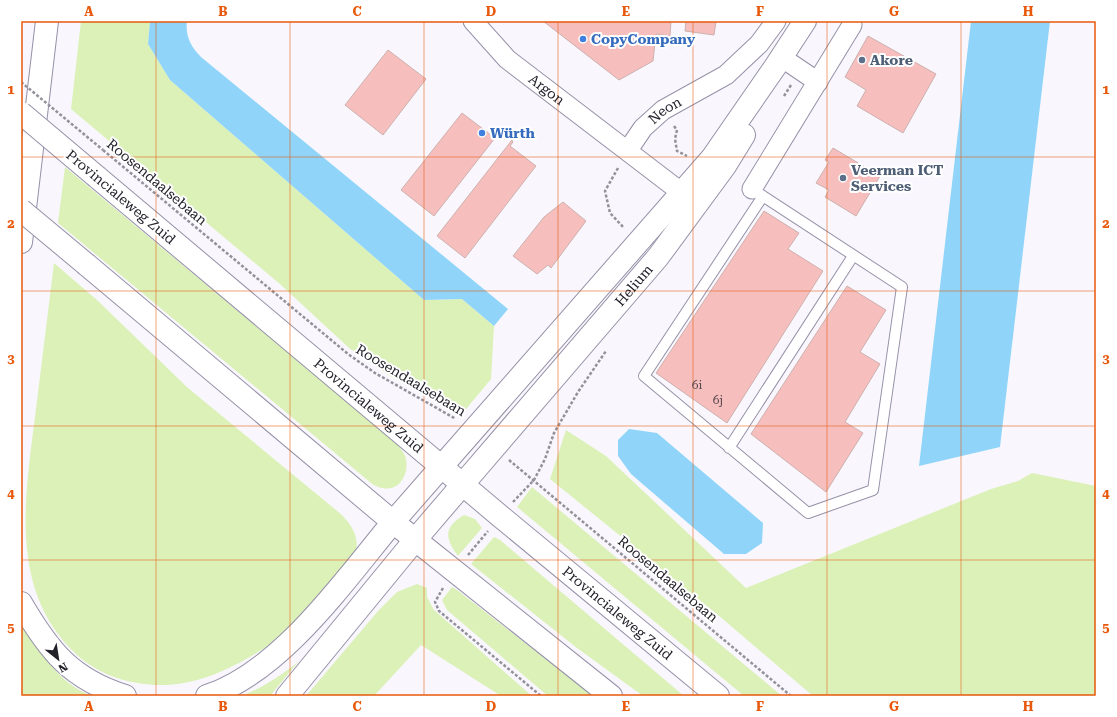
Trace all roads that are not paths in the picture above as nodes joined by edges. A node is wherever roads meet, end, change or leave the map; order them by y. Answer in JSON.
{"nodes":[{"id":1,"x":47,"y":21,"type":"edge"},
{"id":2,"x":473,"y":21,"type":"edge"},
{"id":3,"x":776,"y":21,"type":"edge"},
{"id":4,"x":804,"y":21,"type":"edge"},
{"id":5,"x":852,"y":26,"type":"dead end"},
{"id":6,"x":778,"y":62,"type":"junction"},
{"id":7,"x":818,"y":82,"type":"junction"},
{"id":8,"x":21,"y":113,"type":"edge"},
{"id":9,"x":628,"y":150,"type":"junction"},
{"id":10,"x":758,"y":193,"type":"junction"},
{"id":11,"x":690,"y":198,"type":"junction"},
{"id":12,"x":21,"y":210,"type":"edge"},
{"id":13,"x":21,"y":242,"type":"edge"},
{"id":14,"x":853,"y":256,"type":"junction"},
{"id":15,"x":730,"y":448,"type":"junction"},
{"id":16,"x":442,"y":466,"type":"junction"},
{"id":17,"x":463,"y":484,"type":"junction"},
{"id":18,"x":393,"y":522,"type":"junction"},
{"id":19,"x":416,"y":540,"type":"junction"},
{"id":20,"x":21,"y":603,"type":"edge"},
{"id":21,"x":125,"y":696,"type":"edge"},
{"id":22,"x":207,"y":696,"type":"edge"},
{"id":23,"x":287,"y":696,"type":"edge"},
{"id":24,"x":611,"y":696,"type":"edge"},
{"id":25,"x":718,"y":696,"type":"edge"}],
"edges":[{"from":1,"to":13,"type":"main road"},
{"from":2,"to":9,"type":"street","name":"Argon"},
{"from":3,"to":9,"type":"street","name":"Neon"},
{"from":4,"to":6,"type":"main road","name":"Helium"},
{"from":5,"to":7,"type":"street"},
{"from":6,"to":7,"type":"street"},
{"from":6,"to":11,"type":"main road","name":"Helium"},
{"from":7,"to":10,"type":"street"},
{"from":8,"to":16,"type":"main road","name":"Provincialeweg Zuid","bridge":true},
{"from":9,"to":11,"type":"street"},
{"from":10,"to":14,"type":"lane"},
{"from":10,"to":15,"type":"lane"},
{"from":11,"to":16,"type":"main road","name":"Helium"},
{"from":11,"to":17,"type":"main road","name":"Helium"},
{"from":12,"to":18,"type":"main road","bridge":true},
{"from":14,"to":15,"type":"lane"},
{"from":14,"to":15,"type":"lane"},
{"from":16,"to":17,"type":"main road","name":"Provincialeweg Zuid"},
{"from":16,"to":18,"type":"main road","name":"Helium"},
{"from":17,"to":19,"type":"main road","name":"Helium"},
{"from":17,"to":25,"type":"main road","name":"Provincialeweg Zuid"},
{"from":18,"to":19,"type":"main road"},
{"from":18,"to":22,"type":"main road","name":"Helium"},
{"from":19,"to":23,"type":"main road","name":"Helium"},
{"from":19,"to":24,"type":"main road"},
{"from":20,"to":21,"type":"main road"}]}
